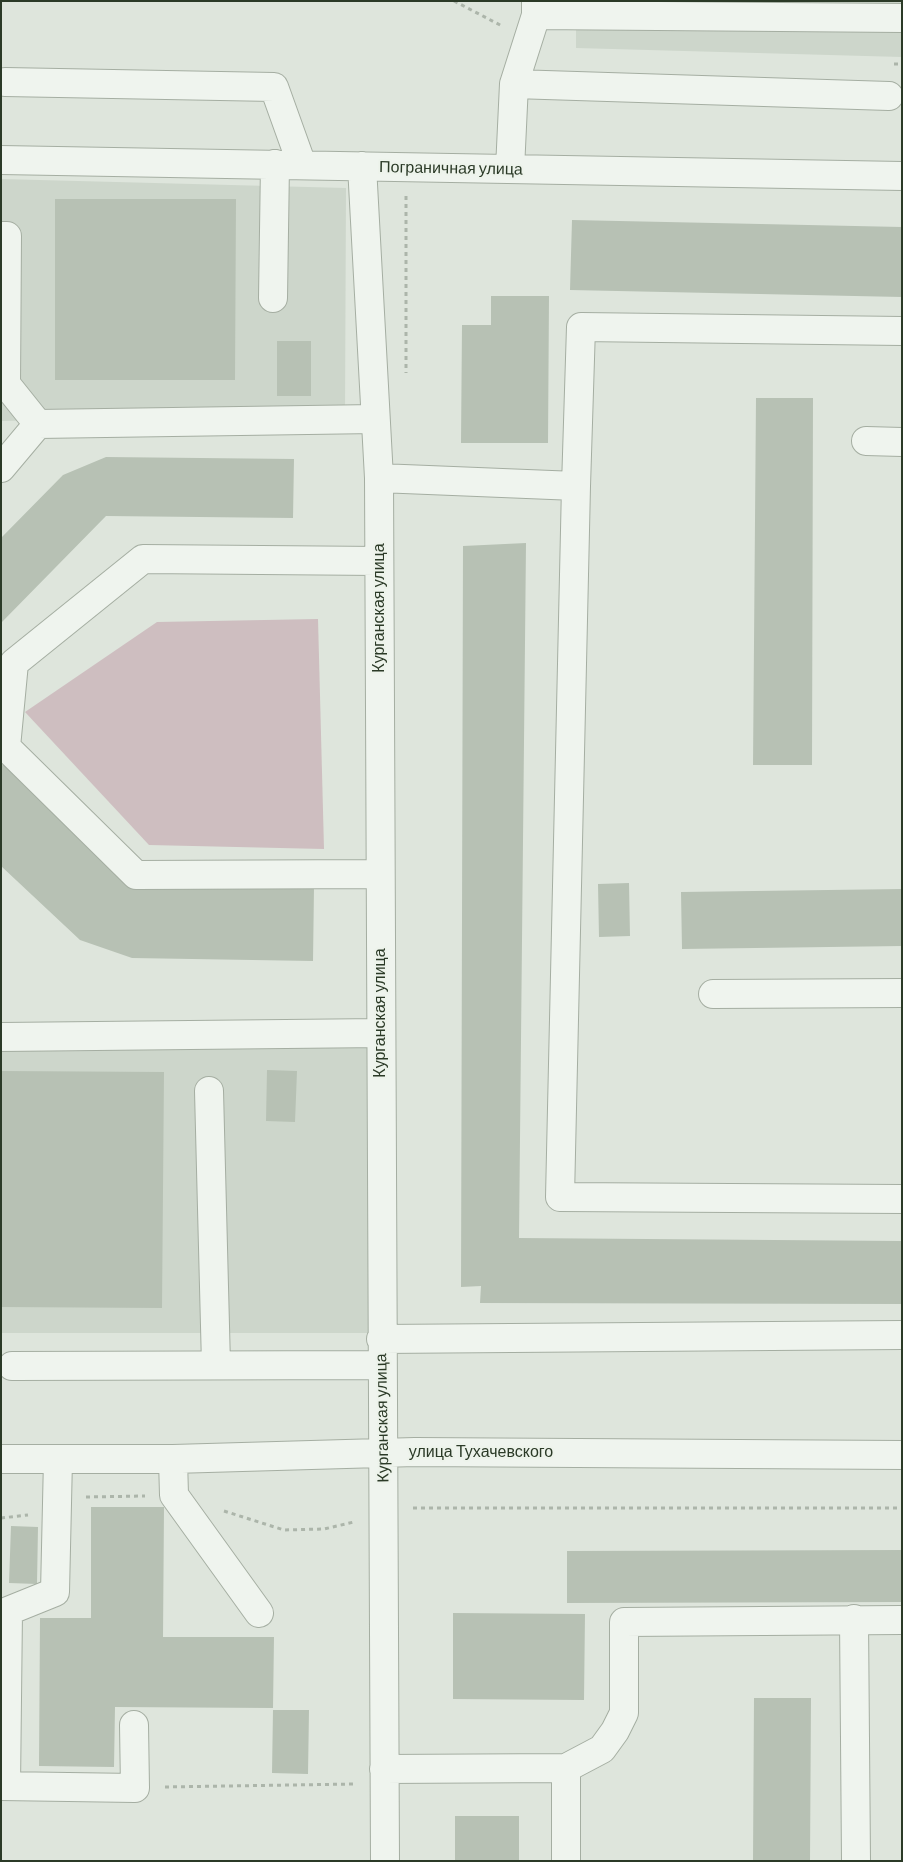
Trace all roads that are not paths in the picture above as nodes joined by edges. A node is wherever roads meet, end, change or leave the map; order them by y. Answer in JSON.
{"nodes":[{"id":1,"x":652,"y":9,"type":"edge"},
{"id":2,"x":902,"y":18,"type":"edge"},
{"id":3,"x":534,"y":19,"type":"edge"},
{"id":4,"x":6,"y":82,"type":"dead end"},
{"id":5,"x":514,"y":84,"type":"junction"},
{"id":6,"x":889,"y":96,"type":"dead end"},
{"id":7,"x":1,"y":160,"type":"edge"},
{"id":8,"x":274,"y":164,"type":"junction"},
{"id":9,"x":302,"y":165,"type":"junction"},
{"id":10,"x":362,"y":166,"type":"junction"},
{"id":11,"x":510,"y":170,"type":"junction"},
{"id":12,"x":902,"y":176,"type":"edge"},
{"id":13,"x":1,"y":236,"type":"edge"},
{"id":14,"x":273,"y":298,"type":"dead end"},
{"id":15,"x":902,"y":331,"type":"edge"},
{"id":16,"x":4,"y":384,"type":"edge"},
{"id":17,"x":375,"y":419,"type":"junction"},
{"id":18,"x":38,"y":424,"type":"junction"},
{"id":19,"x":866,"y":441,"type":"dead end"},
{"id":20,"x":902,"y":442,"type":"edge"},
{"id":21,"x":1,"y":468,"type":"edge"},
{"id":22,"x":378,"y":478,"type":"junction"},
{"id":23,"x":576,"y":486,"type":"junction"},
{"id":24,"x":379,"y":561,"type":"junction"},
{"id":25,"x":380,"y":874,"type":"junction"},
{"id":26,"x":902,"y":993,"type":"edge"},
{"id":27,"x":713,"y":994,"type":"dead end"},
{"id":28,"x":380,"y":1033,"type":"junction"},
{"id":29,"x":1,"y":1037,"type":"edge"},
{"id":30,"x":209,"y":1091,"type":"dead end"},
{"id":31,"x":902,"y":1199,"type":"edge"},
{"id":32,"x":902,"y":1335,"type":"edge"},
{"id":33,"x":381,"y":1352,"type":"junction"},
{"id":34,"x":216,"y":1365,"type":"junction"},
{"id":35,"x":12,"y":1366,"type":"dead end"},
{"id":36,"x":383,"y":1452,"type":"junction"},
{"id":37,"x":902,"y":1455,"type":"edge"},
{"id":38,"x":173,"y":1458,"type":"junction"},
{"id":39,"x":1,"y":1459,"type":"edge"},
{"id":40,"x":58,"y":1459,"type":"junction"},
{"id":41,"x":259,"y":1613,"type":"dead end"},
{"id":42,"x":854,"y":1620,"type":"junction"},
{"id":43,"x":902,"y":1620,"type":"edge"},
{"id":44,"x":134,"y":1725,"type":"dead end"},
{"id":45,"x":566,"y":1768,"type":"junction"},
{"id":46,"x":384,"y":1769,"type":"junction"},
{"id":47,"x":3,"y":1786,"type":"edge"},
{"id":48,"x":385,"y":1861,"type":"edge"},
{"id":49,"x":566,"y":1861,"type":"edge"},
{"id":50,"x":856,"y":1861,"type":"edge"}],
"edges":[{"from":1,"to":2,"type":"street"},
{"from":1,"to":3,"type":"street"},
{"from":3,"to":5,"type":"street"},
{"from":4,"to":9,"type":"street"},
{"from":5,"to":6,"type":"street"},
{"from":5,"to":11,"type":"street"},
{"from":7,"to":8,"type":"street","name":"Пограничная улица"},
{"from":8,"to":9,"type":"street","name":"Пограничная улица"},
{"from":8,"to":14,"type":"street"},
{"from":9,"to":10,"type":"street","name":"Пограничная улица"},
{"from":10,"to":11,"type":"street","name":"Пограничная улица"},
{"from":10,"to":17,"type":"street","name":"Курганская улица"},
{"from":11,"to":12,"type":"street","name":"Пограничная улица"},
{"from":13,"to":16,"type":"street"},
{"from":15,"to":23,"type":"street"},
{"from":16,"to":18,"type":"street"},
{"from":17,"to":18,"type":"street"},
{"from":17,"to":22,"type":"street","name":"Курганская улица"},
{"from":18,"to":21,"type":"street"},
{"from":19,"to":20,"type":"street"},
{"from":22,"to":23,"type":"street"},
{"from":22,"to":24,"type":"street","name":"Курганская улица"},
{"from":23,"to":31,"type":"street"},
{"from":24,"to":25,"type":"street","name":"Курганская улица"},
{"from":24,"to":25,"type":"street"},
{"from":25,"to":28,"type":"street","name":"Курганская улица"},
{"from":26,"to":27,"type":"street"},
{"from":28,"to":29,"type":"street"},
{"from":28,"to":33,"type":"street","name":"Курганская улица"},
{"from":30,"to":34,"type":"street"},
{"from":32,"to":33,"type":"street"},
{"from":33,"to":34,"type":"street"},
{"from":33,"to":36,"type":"street","name":"Курганская улица"},
{"from":34,"to":35,"type":"street"},
{"from":36,"to":37,"type":"street","name":"улица Тухачевского"},
{"from":36,"to":38,"type":"street","name":"улица Тухачевского"},
{"from":36,"to":46,"type":"street","name":"Курганская улица"},
{"from":38,"to":40,"type":"street","name":"улица Тухачевского"},
{"from":38,"to":41,"type":"street"},
{"from":39,"to":40,"type":"street","name":"улица Тухачевского"},
{"from":40,"to":47,"type":"street"},
{"from":42,"to":43,"type":"street"},
{"from":42,"to":45,"type":"street"},
{"from":42,"to":50,"type":"street"},
{"from":44,"to":47,"type":"street"},
{"from":45,"to":46,"type":"street"},
{"from":45,"to":49,"type":"street"},
{"from":46,"to":48,"type":"street","name":"Курганская улица"}]}
